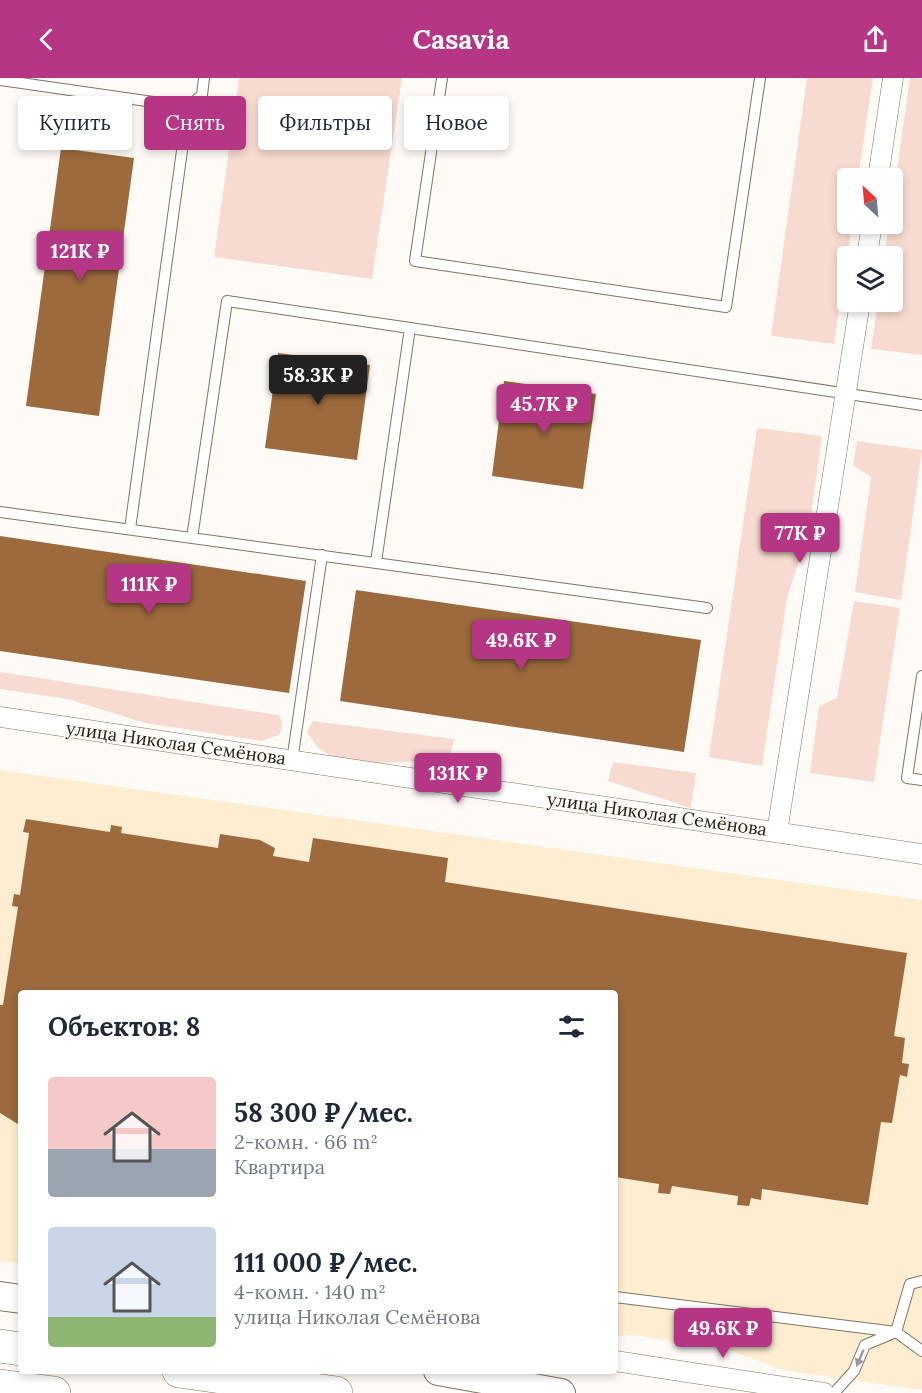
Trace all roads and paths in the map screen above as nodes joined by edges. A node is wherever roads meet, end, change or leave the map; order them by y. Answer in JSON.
{"nodes":[{"id":1,"x":204,"y":78,"type":"edge"},
{"id":2,"x":442,"y":78,"type":"edge"},
{"id":3,"x":760,"y":78,"type":"edge"},
{"id":4,"x":893,"y":78,"type":"edge"},
{"id":5,"x":0,"y":80,"type":"edge"},
{"id":6,"x":44,"y":82,"type":"edge"},
{"id":7,"x":201,"y":96,"type":"edge"},
{"id":8,"x":144,"y":99,"type":"edge"},
{"id":9,"x":182,"y":150,"type":"edge"},
{"id":10,"x":880,"y":168,"type":"edge"},
{"id":11,"x":858,"y":312,"type":"edge"},
{"id":12,"x":410,"y":328,"type":"junction"},
{"id":13,"x":846,"y":393,"type":"junction"},
{"id":14,"x":922,"y":405,"type":"edge"},
{"id":15,"x":0,"y":512,"type":"edge"},
{"id":16,"x":130,"y":529,"type":"junction"},
{"id":17,"x":192,"y":537,"type":"junction"},
{"id":18,"x":322,"y":555,"type":"junction"},
{"id":19,"x":376,"y":562,"type":"junction"},
{"id":20,"x":707,"y":608,"type":"dead end"},
{"id":21,"x":922,"y":676,"type":"edge"},
{"id":22,"x":0,"y":717,"type":"edge"},
{"id":23,"x":292,"y":761,"type":"junction"},
{"id":24,"x":922,"y":780,"type":"edge"},
{"id":25,"x":777,"y":832,"type":"junction"},
{"id":26,"x":922,"y":854,"type":"edge"},
{"id":27,"x":922,"y":1281,"type":"edge"},
{"id":28,"x":0,"y":1296,"type":"edge"},
{"id":29,"x":618,"y":1297,"type":"edge"},
{"id":30,"x":18,"y":1299,"type":"edge"},
{"id":31,"x":896,"y":1332,"type":"junction"},
{"id":32,"x":0,"y":1346,"type":"edge"},
{"id":33,"x":18,"y":1349,"type":"edge"},
{"id":34,"x":922,"y":1351,"type":"edge"},
{"id":35,"x":618,"y":1361,"type":"edge"},
{"id":36,"x":200,"y":1374,"type":"edge"},
{"id":37,"x":455,"y":1374,"type":"edge"},
{"id":38,"x":0,"y":1386,"type":"edge"},
{"id":39,"x":54,"y":1393,"type":"edge"},
{"id":40,"x":336,"y":1393,"type":"edge"},
{"id":41,"x":561,"y":1393,"type":"edge"},
{"id":42,"x":824,"y":1393,"type":"edge"},
{"id":43,"x":834,"y":1393,"type":"edge"}],
"edges":[{"from":1,"to":7,"type":"lane"},
{"from":2,"to":3,"type":"lane"},
{"from":4,"to":10,"type":"street"},
{"from":5,"to":6,"type":"lane"},
{"from":6,"to":8,"type":"lane"},
{"from":9,"to":16,"type":"lane"},
{"from":11,"to":13,"type":"street"},
{"from":12,"to":13,"type":"lane"},
{"from":12,"to":17,"type":"lane"},
{"from":12,"to":19,"type":"lane"},
{"from":13,"to":14,"type":"lane"},
{"from":13,"to":25,"type":"street"},
{"from":15,"to":16,"type":"lane"},
{"from":16,"to":17,"type":"lane"},
{"from":17,"to":18,"type":"lane"},
{"from":18,"to":19,"type":"lane"},
{"from":18,"to":23,"type":"lane"},
{"from":19,"to":20,"type":"lane"},
{"from":21,"to":24,"type":"lane"},
{"from":22,"to":23,"type":"street","name":"улица Николая Семёнова"},
{"from":23,"to":25,"type":"street","name":"улица Николая Семёнова"},
{"from":25,"to":26,"type":"street","name":"улица Николая Семёнова"},
{"from":27,"to":31,"type":"lane"},
{"from":28,"to":30,"type":"main road"},
{"from":29,"to":31,"type":"lane"},
{"from":31,"to":34,"type":"lane"},
{"from":31,"to":43,"type":"lane","one_way":true},
{"from":32,"to":33,"type":"highway"},
{"from":35,"to":42,"type":"street"},
{"from":36,"to":40,"type":"highway"},
{"from":37,"to":41,"type":"main road"},
{"from":38,"to":39,"type":"highway"}]}
